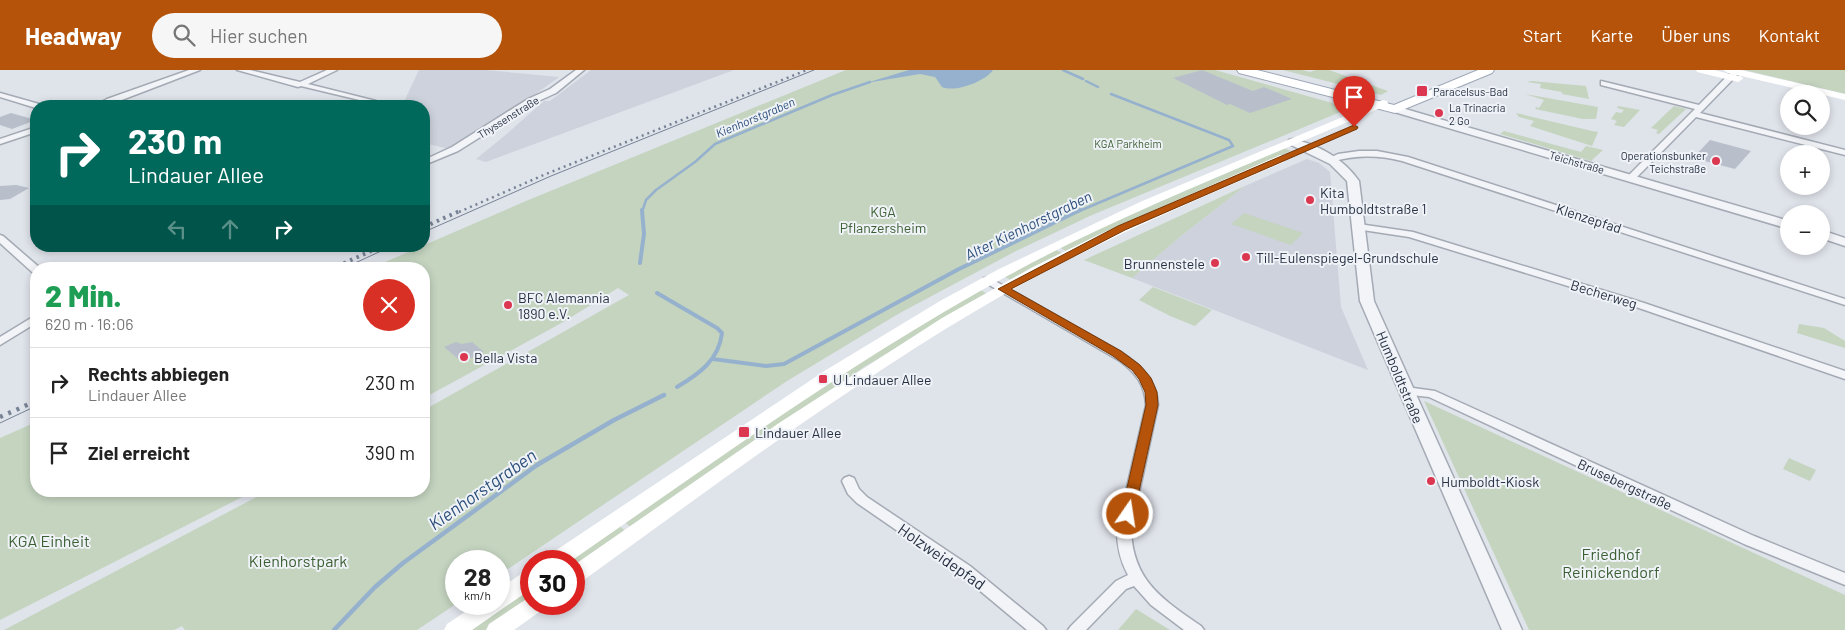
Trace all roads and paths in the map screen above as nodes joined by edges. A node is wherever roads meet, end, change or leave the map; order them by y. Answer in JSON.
{"nodes":[{"id":1,"x":196,"y":70,"type":"edge"},
{"id":2,"x":241,"y":70,"type":"edge"},
{"id":3,"x":332,"y":70,"type":"edge"},
{"id":4,"x":580,"y":70,"type":"edge"},
{"id":5,"x":1243,"y":70,"type":"edge"},
{"id":6,"x":1265,"y":70,"type":"edge"},
{"id":7,"x":1464,"y":70,"type":"edge"},
{"id":8,"x":1488,"y":70,"type":"edge"},
{"id":9,"x":1701,"y":70,"type":"edge"},
{"id":10,"x":1731,"y":73,"type":"edge"},
{"id":11,"x":1604,"y":83,"type":"dead end"},
{"id":12,"x":298,"y":84,"type":"junction"},
{"id":13,"x":1780,"y":88,"type":"edge"},
{"id":14,"x":0,"y":95,"type":"edge"},
{"id":15,"x":1845,"y":97,"type":"edge"},
{"id":16,"x":115,"y":100,"type":"edge"},
{"id":17,"x":368,"y":100,"type":"edge"},
{"id":18,"x":1830,"y":101,"type":"edge"},
{"id":19,"x":30,"y":104,"type":"edge"},
{"id":20,"x":1845,"y":104,"type":"edge"},
{"id":21,"x":1385,"y":106,"type":"junction"},
{"id":22,"x":1697,"y":111,"type":"junction"},
{"id":23,"x":30,"y":131,"type":"edge"},
{"id":24,"x":0,"y":142,"type":"edge"},
{"id":25,"x":1292,"y":142,"type":"junction"},
{"id":26,"x":1306,"y":148,"type":"junction"},
{"id":27,"x":1845,"y":153,"type":"edge"},
{"id":28,"x":1331,"y":159,"type":"junction"},
{"id":29,"x":430,"y":160,"type":"edge"},
{"id":30,"x":1631,"y":178,"type":"junction"},
{"id":31,"x":1780,"y":222,"type":"edge"},
{"id":32,"x":1359,"y":227,"type":"junction"},
{"id":33,"x":1830,"y":237,"type":"edge"},
{"id":34,"x":0,"y":238,"type":"edge"},
{"id":35,"x":1845,"y":242,"type":"edge"},
{"id":36,"x":30,"y":265,"type":"edge"},
{"id":37,"x":995,"y":285,"type":"junction"},
{"id":38,"x":1845,"y":302,"type":"edge"},
{"id":39,"x":30,"y":322,"type":"edge"},
{"id":40,"x":0,"y":342,"type":"edge"},
{"id":41,"x":1845,"y":375,"type":"edge"},
{"id":42,"x":1406,"y":391,"type":"junction"},
{"id":43,"x":848,"y":481,"type":"dead end"},
{"id":44,"x":572,"y":550,"type":"edge"},
{"id":45,"x":585,"y":568,"type":"edge"},
{"id":46,"x":1136,"y":578,"type":"junction"},
{"id":47,"x":1845,"y":579,"type":"edge"},
{"id":48,"x":520,"y":614,"type":"edge"},
{"id":49,"x":478,"y":615,"type":"edge"},
{"id":50,"x":455,"y":630,"type":"edge"},
{"id":51,"x":497,"y":630,"type":"edge"},
{"id":52,"x":1038,"y":630,"type":"edge"},
{"id":53,"x":1076,"y":630,"type":"edge"},
{"id":54,"x":1196,"y":630,"type":"edge"},
{"id":55,"x":1512,"y":630,"type":"edge"}],
"edges":[{"from":1,"to":16,"type":"street"},
{"from":2,"to":12,"type":"street"},
{"from":3,"to":12,"type":"street"},
{"from":4,"to":29,"type":"street","name":"Thyssenstraße"},
{"from":5,"to":21,"type":"main road"},
{"from":6,"to":21,"type":"main road"},
{"from":7,"to":21,"type":"main road"},
{"from":8,"to":21,"type":"main road"},
{"from":9,"to":10,"type":"main road"},
{"from":10,"to":13,"type":"main road"},
{"from":10,"to":15,"type":"main road"},
{"from":10,"to":22,"type":"street"},
{"from":11,"to":22,"type":"street"},
{"from":12,"to":17,"type":"street"},
{"from":14,"to":19,"type":"street"},
{"from":18,"to":20,"type":"main road"},
{"from":21,"to":25,"type":"main road"},
{"from":21,"to":26,"type":"main road"},
{"from":21,"to":30,"type":"street","name":"Teichstraße"},
{"from":22,"to":27,"type":"street"},
{"from":22,"to":30,"type":"street"},
{"from":23,"to":24,"type":"street"},
{"from":25,"to":26,"type":"street","name":"Humboldtstraße"},
{"from":25,"to":37,"type":"main road"},
{"from":26,"to":28,"type":"street","name":"Humboldtstraße"},
{"from":26,"to":37,"type":"main road"},
{"from":28,"to":32,"type":"street","name":"Humboldtstraße"},
{"from":28,"to":38,"type":"street","name":"Klenzepfad"},
{"from":30,"to":31,"type":"street","name":"Teichstraße"},
{"from":32,"to":41,"type":"street","name":"Becherweg"},
{"from":32,"to":42,"type":"street","name":"Humboldtstraße"},
{"from":33,"to":35,"type":"street"},
{"from":34,"to":36,"type":"street"},
{"from":37,"to":44,"type":"main road"},
{"from":37,"to":45,"type":"main road"},
{"from":37,"to":46,"type":"street"},
{"from":39,"to":40,"type":"street"},
{"from":42,"to":47,"type":"street","name":"Brusebergstraße"},
{"from":42,"to":55,"type":"street","name":"Humboldtstraße"},
{"from":43,"to":52,"type":"street","name":"Holzweidepfad"},
{"from":46,"to":53,"type":"street"},
{"from":46,"to":54,"type":"street"},
{"from":48,"to":51,"type":"main road"},
{"from":49,"to":50,"type":"main road"}]}
